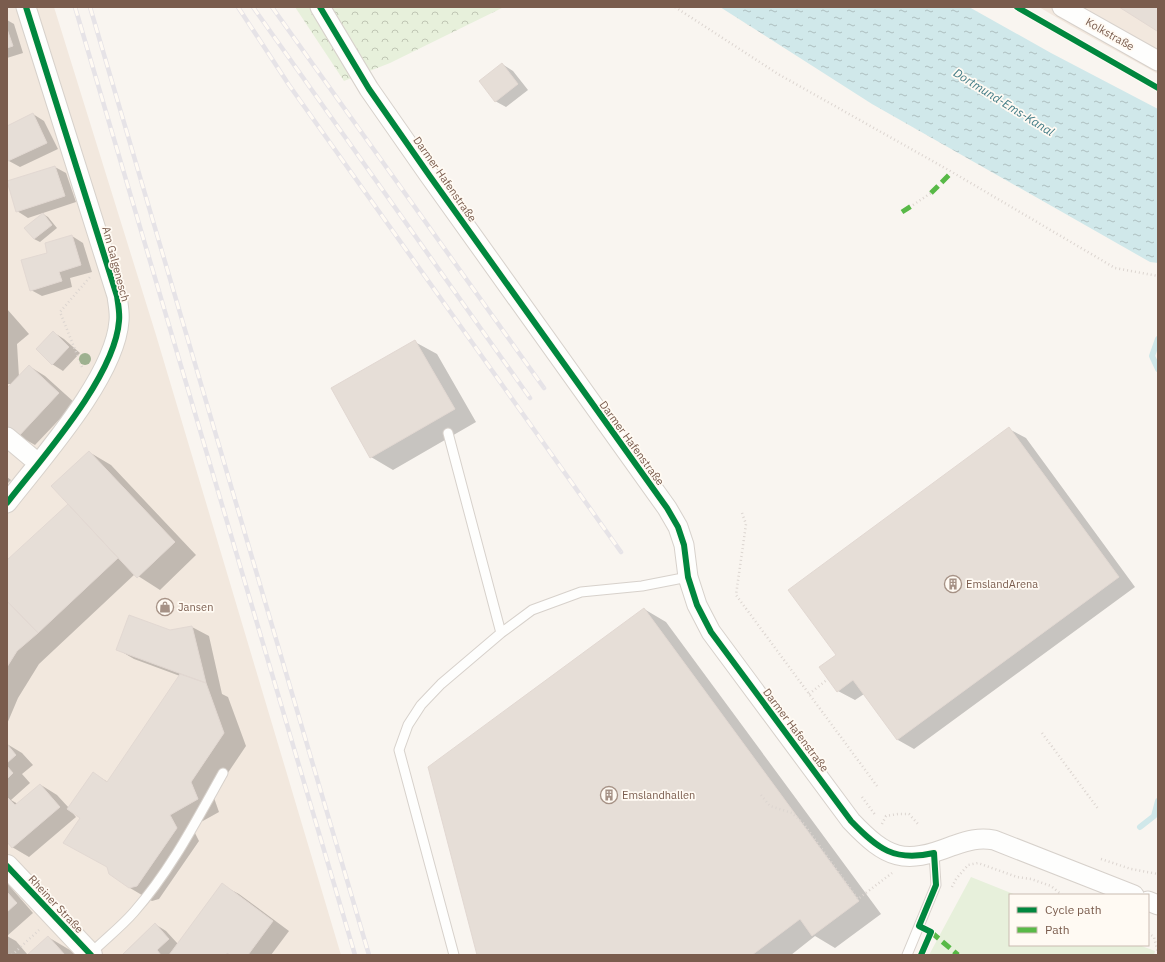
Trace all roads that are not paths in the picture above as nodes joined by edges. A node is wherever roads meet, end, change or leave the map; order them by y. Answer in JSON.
{"nodes":[{"id":1,"x":26,"y":7,"type":"edge"},
{"id":2,"x":320,"y":7,"type":"edge"},
{"id":3,"x":1062,"y":7,"type":"edge"},
{"id":4,"x":1158,"y":62,"type":"edge"},
{"id":5,"x":448,"y":433,"type":"dead end"},
{"id":6,"x":7,"y":437,"type":"edge"},
{"id":7,"x":38,"y":463,"type":"junction"},
{"id":8,"x":7,"y":503,"type":"edge"},
{"id":9,"x":688,"y":577,"type":"junction"},
{"id":10,"x":501,"y":633,"type":"junction"},
{"id":11,"x":223,"y":773,"type":"dead end"},
{"id":12,"x":934,"y":853,"type":"junction"},
{"id":13,"x":7,"y":866,"type":"edge"},
{"id":14,"x":1131,"y":894,"type":"edge"},
{"id":15,"x":90,"y":955,"type":"edge"},
{"id":16,"x":454,"y":955,"type":"edge"},
{"id":17,"x":907,"y":955,"type":"edge"}],
"edges":[{"from":1,"to":7,"type":"street","name":"Am Galgenesch"},
{"from":2,"to":9,"type":"street","name":"Darmer Hafenstraße"},
{"from":3,"to":4,"type":"street","name":"Kolkstraße"},
{"from":5,"to":10,"type":"lane"},
{"from":6,"to":7,"type":"street"},
{"from":7,"to":8,"type":"street","name":"Am Galgenesch"},
{"from":9,"to":10,"type":"lane"},
{"from":9,"to":12,"type":"street","name":"Darmer Hafenstraße"},
{"from":10,"to":16,"type":"lane"},
{"from":11,"to":15,"type":"lane"},
{"from":12,"to":14,"type":"street","name":"Darmer Hafenstraße"},
{"from":12,"to":17,"type":"lane"},
{"from":13,"to":15,"type":"main road","name":"Rheiner Straße"}]}
